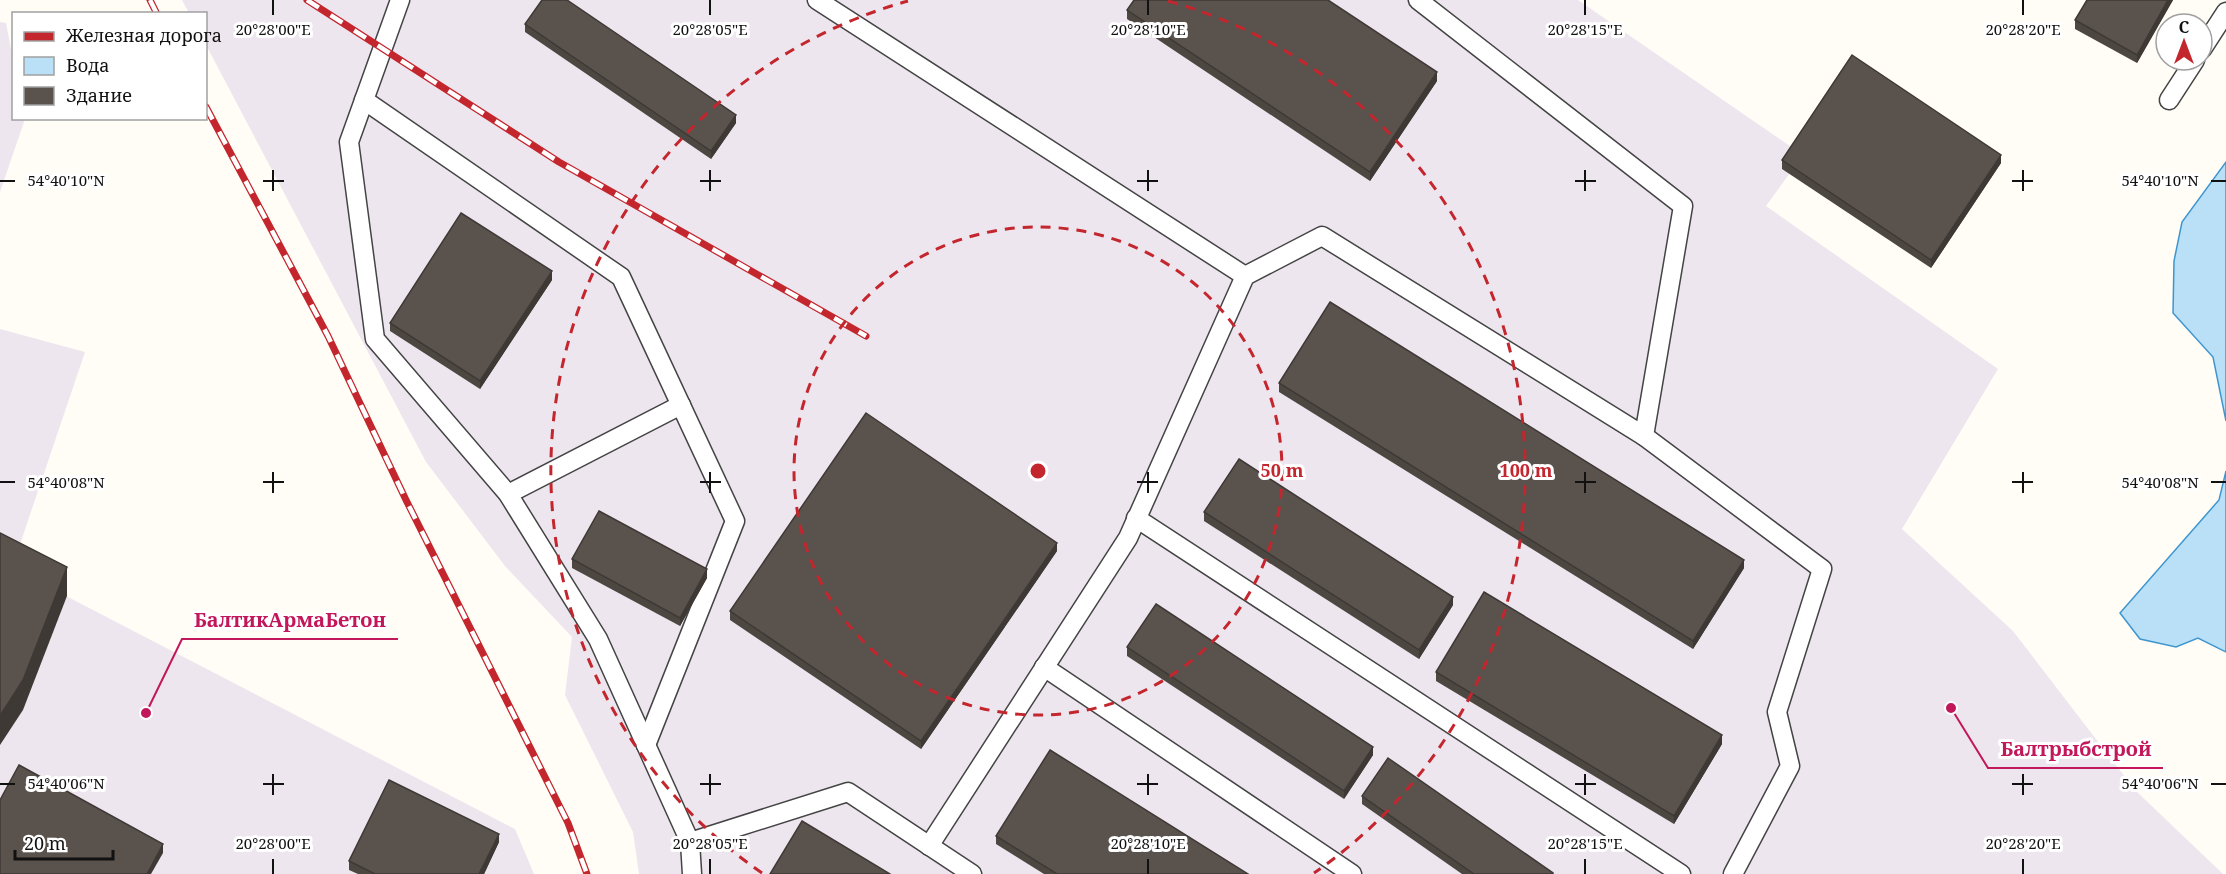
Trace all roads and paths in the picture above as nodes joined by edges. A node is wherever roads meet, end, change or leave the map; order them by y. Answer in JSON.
{"nodes":[{"id":1,"x":400,"y":0,"type":"edge"},
{"id":2,"x":817,"y":0,"type":"edge"},
{"id":3,"x":1418,"y":0,"type":"edge"},
{"id":4,"x":2226,"y":12,"type":"edge"},
{"id":5,"x":2214,"y":30,"type":"edge"},
{"id":6,"x":2186,"y":72,"type":"edge"},
{"id":7,"x":364,"y":100,"type":"junction"},
{"id":8,"x":2169,"y":100,"type":"dead end"},
{"id":9,"x":1245,"y":276,"type":"junction"},
{"id":10,"x":681,"y":405,"type":"junction"},
{"id":11,"x":1644,"y":436,"type":"junction"},
{"id":12,"x":508,"y":494,"type":"junction"},
{"id":13,"x":1136,"y":518,"type":"junction"},
{"id":14,"x":1044,"y":667,"type":"junction"},
{"id":15,"x":646,"y":745,"type":"junction"},
{"id":16,"x":690,"y":842,"type":"junction"},
{"id":17,"x":929,"y":846,"type":"junction"},
{"id":18,"x":692,"y":874,"type":"edge"},
{"id":19,"x":972,"y":874,"type":"edge"},
{"id":20,"x":1352,"y":874,"type":"edge"},
{"id":21,"x":1681,"y":874,"type":"edge"},
{"id":22,"x":1733,"y":874,"type":"edge"}],
"edges":[{"from":1,"to":7,"type":"lane"},
{"from":2,"to":9,"type":"lane"},
{"from":3,"to":11,"type":"lane"},
{"from":4,"to":5,"type":"lane"},
{"from":6,"to":8,"type":"lane"},
{"from":7,"to":10,"type":"lane"},
{"from":7,"to":12,"type":"lane"},
{"from":9,"to":11,"type":"lane"},
{"from":9,"to":13,"type":"lane"},
{"from":10,"to":12,"type":"lane"},
{"from":10,"to":15,"type":"lane"},
{"from":11,"to":22,"type":"lane"},
{"from":12,"to":15,"type":"lane"},
{"from":13,"to":14,"type":"lane"},
{"from":13,"to":21,"type":"lane"},
{"from":14,"to":17,"type":"lane"},
{"from":14,"to":20,"type":"lane"},
{"from":15,"to":16,"type":"lane"},
{"from":16,"to":17,"type":"lane"},
{"from":16,"to":18,"type":"lane"},
{"from":17,"to":19,"type":"lane"}]}
